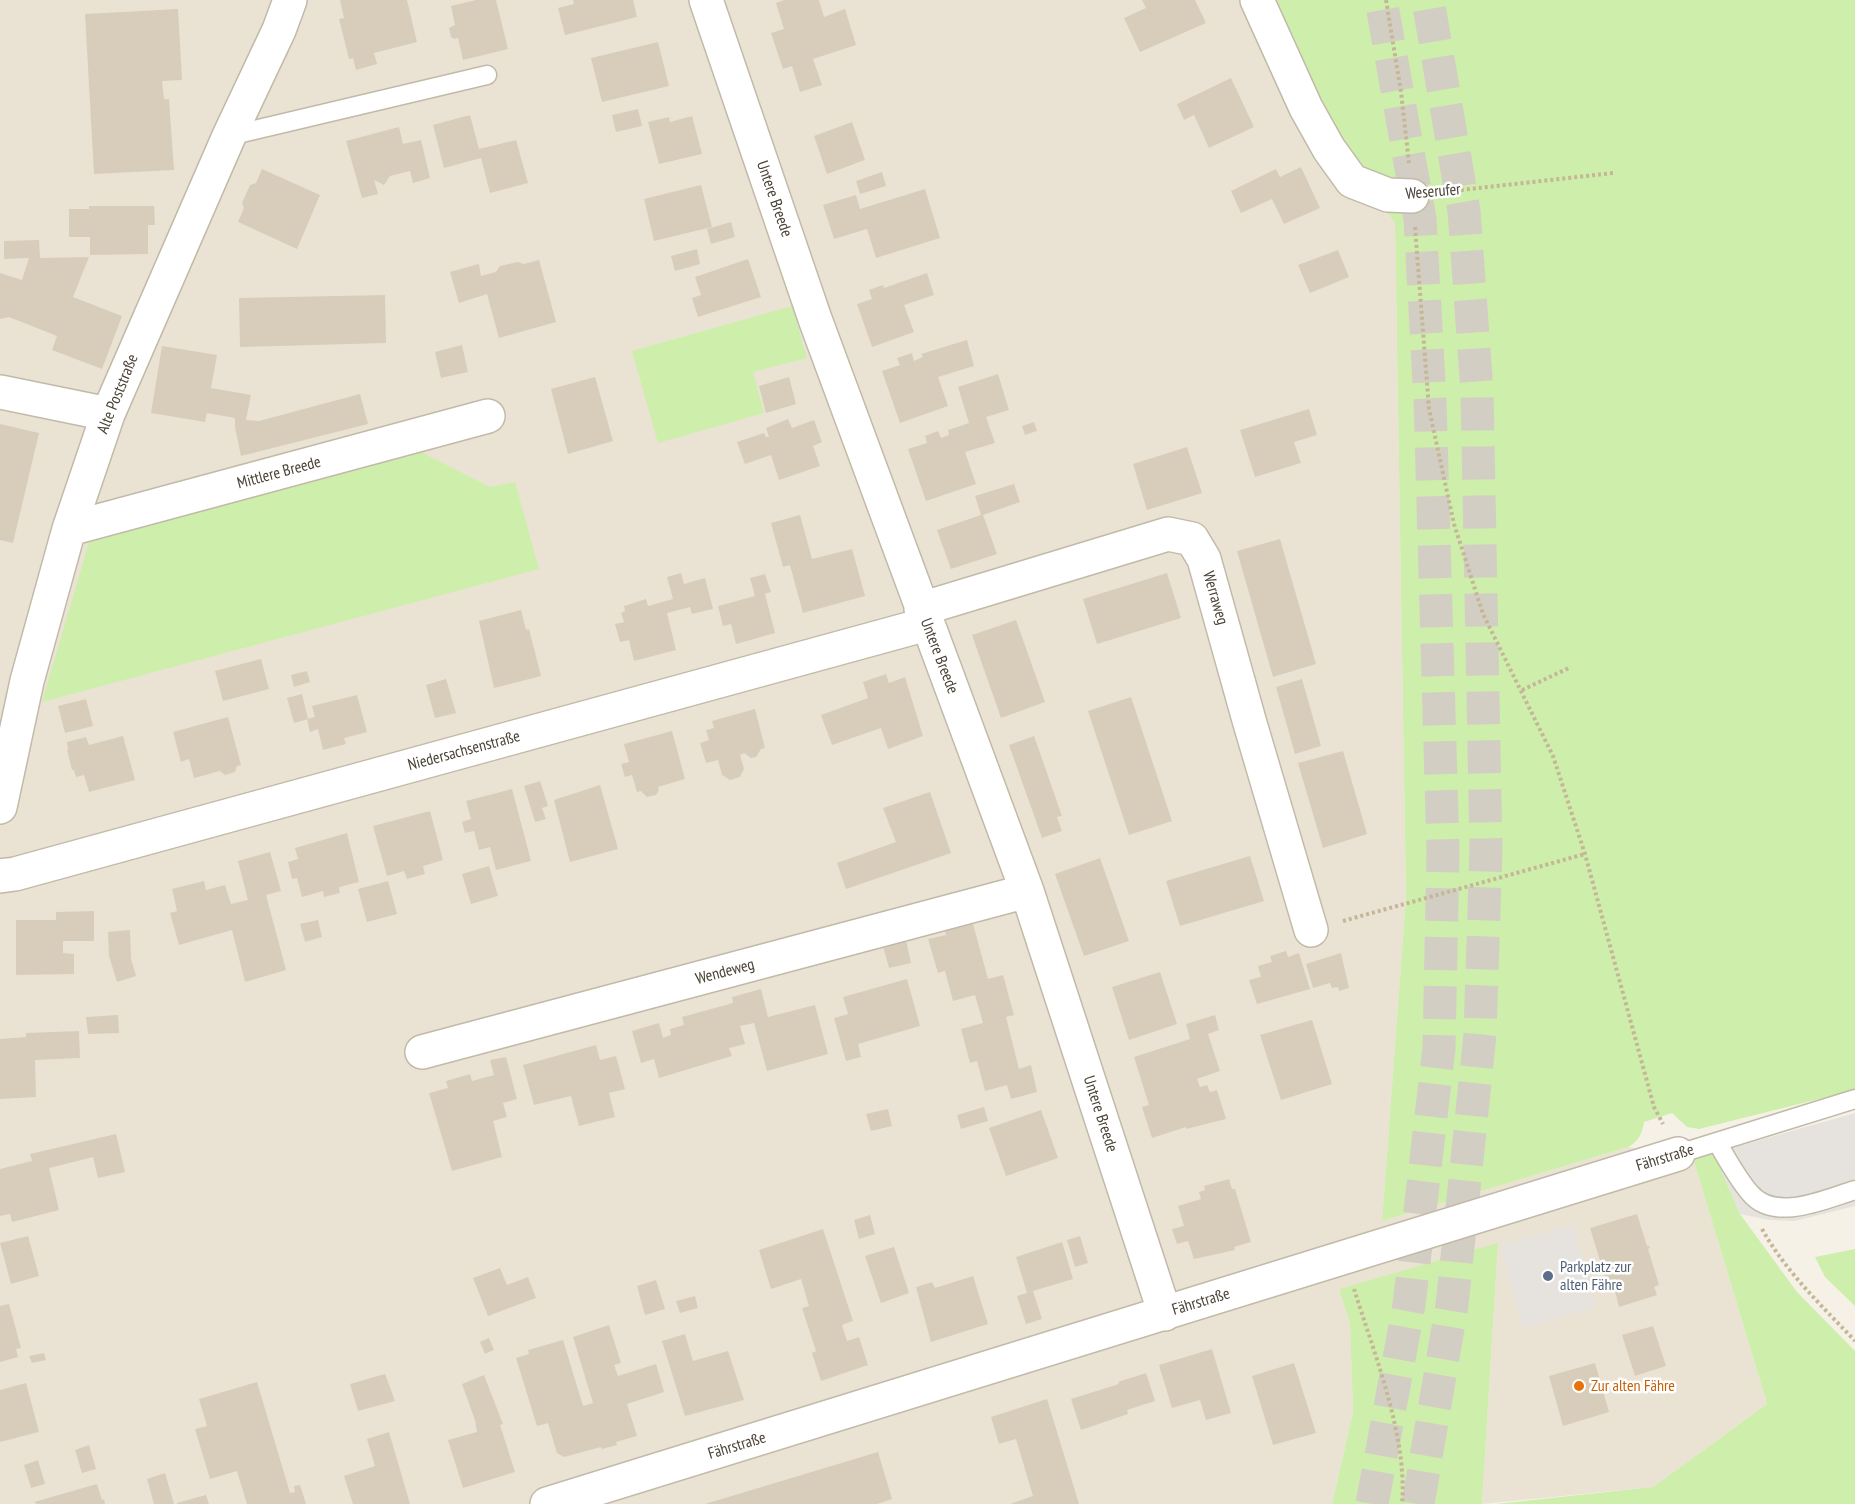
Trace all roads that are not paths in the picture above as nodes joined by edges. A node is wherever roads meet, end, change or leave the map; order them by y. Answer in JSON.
{"nodes":[{"id":1,"x":290,"y":0,"type":"edge"},
{"id":2,"x":706,"y":0,"type":"edge"},
{"id":3,"x":1257,"y":0,"type":"edge"},
{"id":4,"x":487,"y":75,"type":"dead end"},
{"id":5,"x":229,"y":136,"type":"junction"},
{"id":6,"x":1412,"y":196,"type":"road end"},
{"id":7,"x":0,"y":392,"type":"edge"},
{"id":8,"x":108,"y":414,"type":"junction"},
{"id":9,"x":488,"y":416,"type":"dead end"},
{"id":10,"x":69,"y":530,"type":"junction"},
{"id":11,"x":924,"y":616,"type":"junction"},
{"id":12,"x":0,"y":807,"type":"edge"},
{"id":13,"x":0,"y":876,"type":"edge"},
{"id":14,"x":1027,"y":891,"type":"junction"},
{"id":15,"x":1311,"y":930,"type":"road end"},
{"id":16,"x":422,"y":1052,"type":"dead end"},
{"id":17,"x":1855,"y":1099,"type":"edge"},
{"id":18,"x":1717,"y":1142,"type":"junction"},
{"id":19,"x":1678,"y":1154,"type":"joint"},
{"id":20,"x":1855,"y":1190,"type":"edge"},
{"id":21,"x":1164,"y":1314,"type":"junction"},
{"id":22,"x":592,"y":1498,"type":"edge"},
{"id":23,"x":547,"y":1504,"type":"edge"}],
"edges":[{"from":1,"to":5,"type":"street","name":"Alte Poststraße"},
{"from":2,"to":11,"type":"street","name":"Untere Breede"},
{"from":3,"to":6,"type":"street","name":"Weserufer"},
{"from":4,"to":5,"type":"lane"},
{"from":5,"to":8,"type":"street","name":"Alte Poststraße"},
{"from":7,"to":8,"type":"street"},
{"from":8,"to":10,"type":"street","name":"Alte Poststraße"},
{"from":9,"to":10,"type":"street","name":"Mittlere Breede"},
{"from":10,"to":12,"type":"street","name":"Alte Poststraße"},
{"from":11,"to":13,"type":"street","name":"Niedersachsenstraße"},
{"from":11,"to":14,"type":"street","name":"Untere Breede"},
{"from":11,"to":15,"type":"street","name":"Werraweg"},
{"from":14,"to":16,"type":"street","name":"Wendeweg"},
{"from":14,"to":21,"type":"street","name":"Untere Breede"},
{"from":17,"to":18,"type":"lane","name":"Fährstraße"},
{"from":18,"to":19,"type":"lane","name":"Fährstraße"},
{"from":18,"to":20,"type":"lane"},
{"from":19,"to":21,"type":"street","name":"Fährstraße"},
{"from":21,"to":22,"type":"street","name":"Fährstraße"},
{"from":22,"to":23,"type":"street","name":"Fährstraße"}]}
